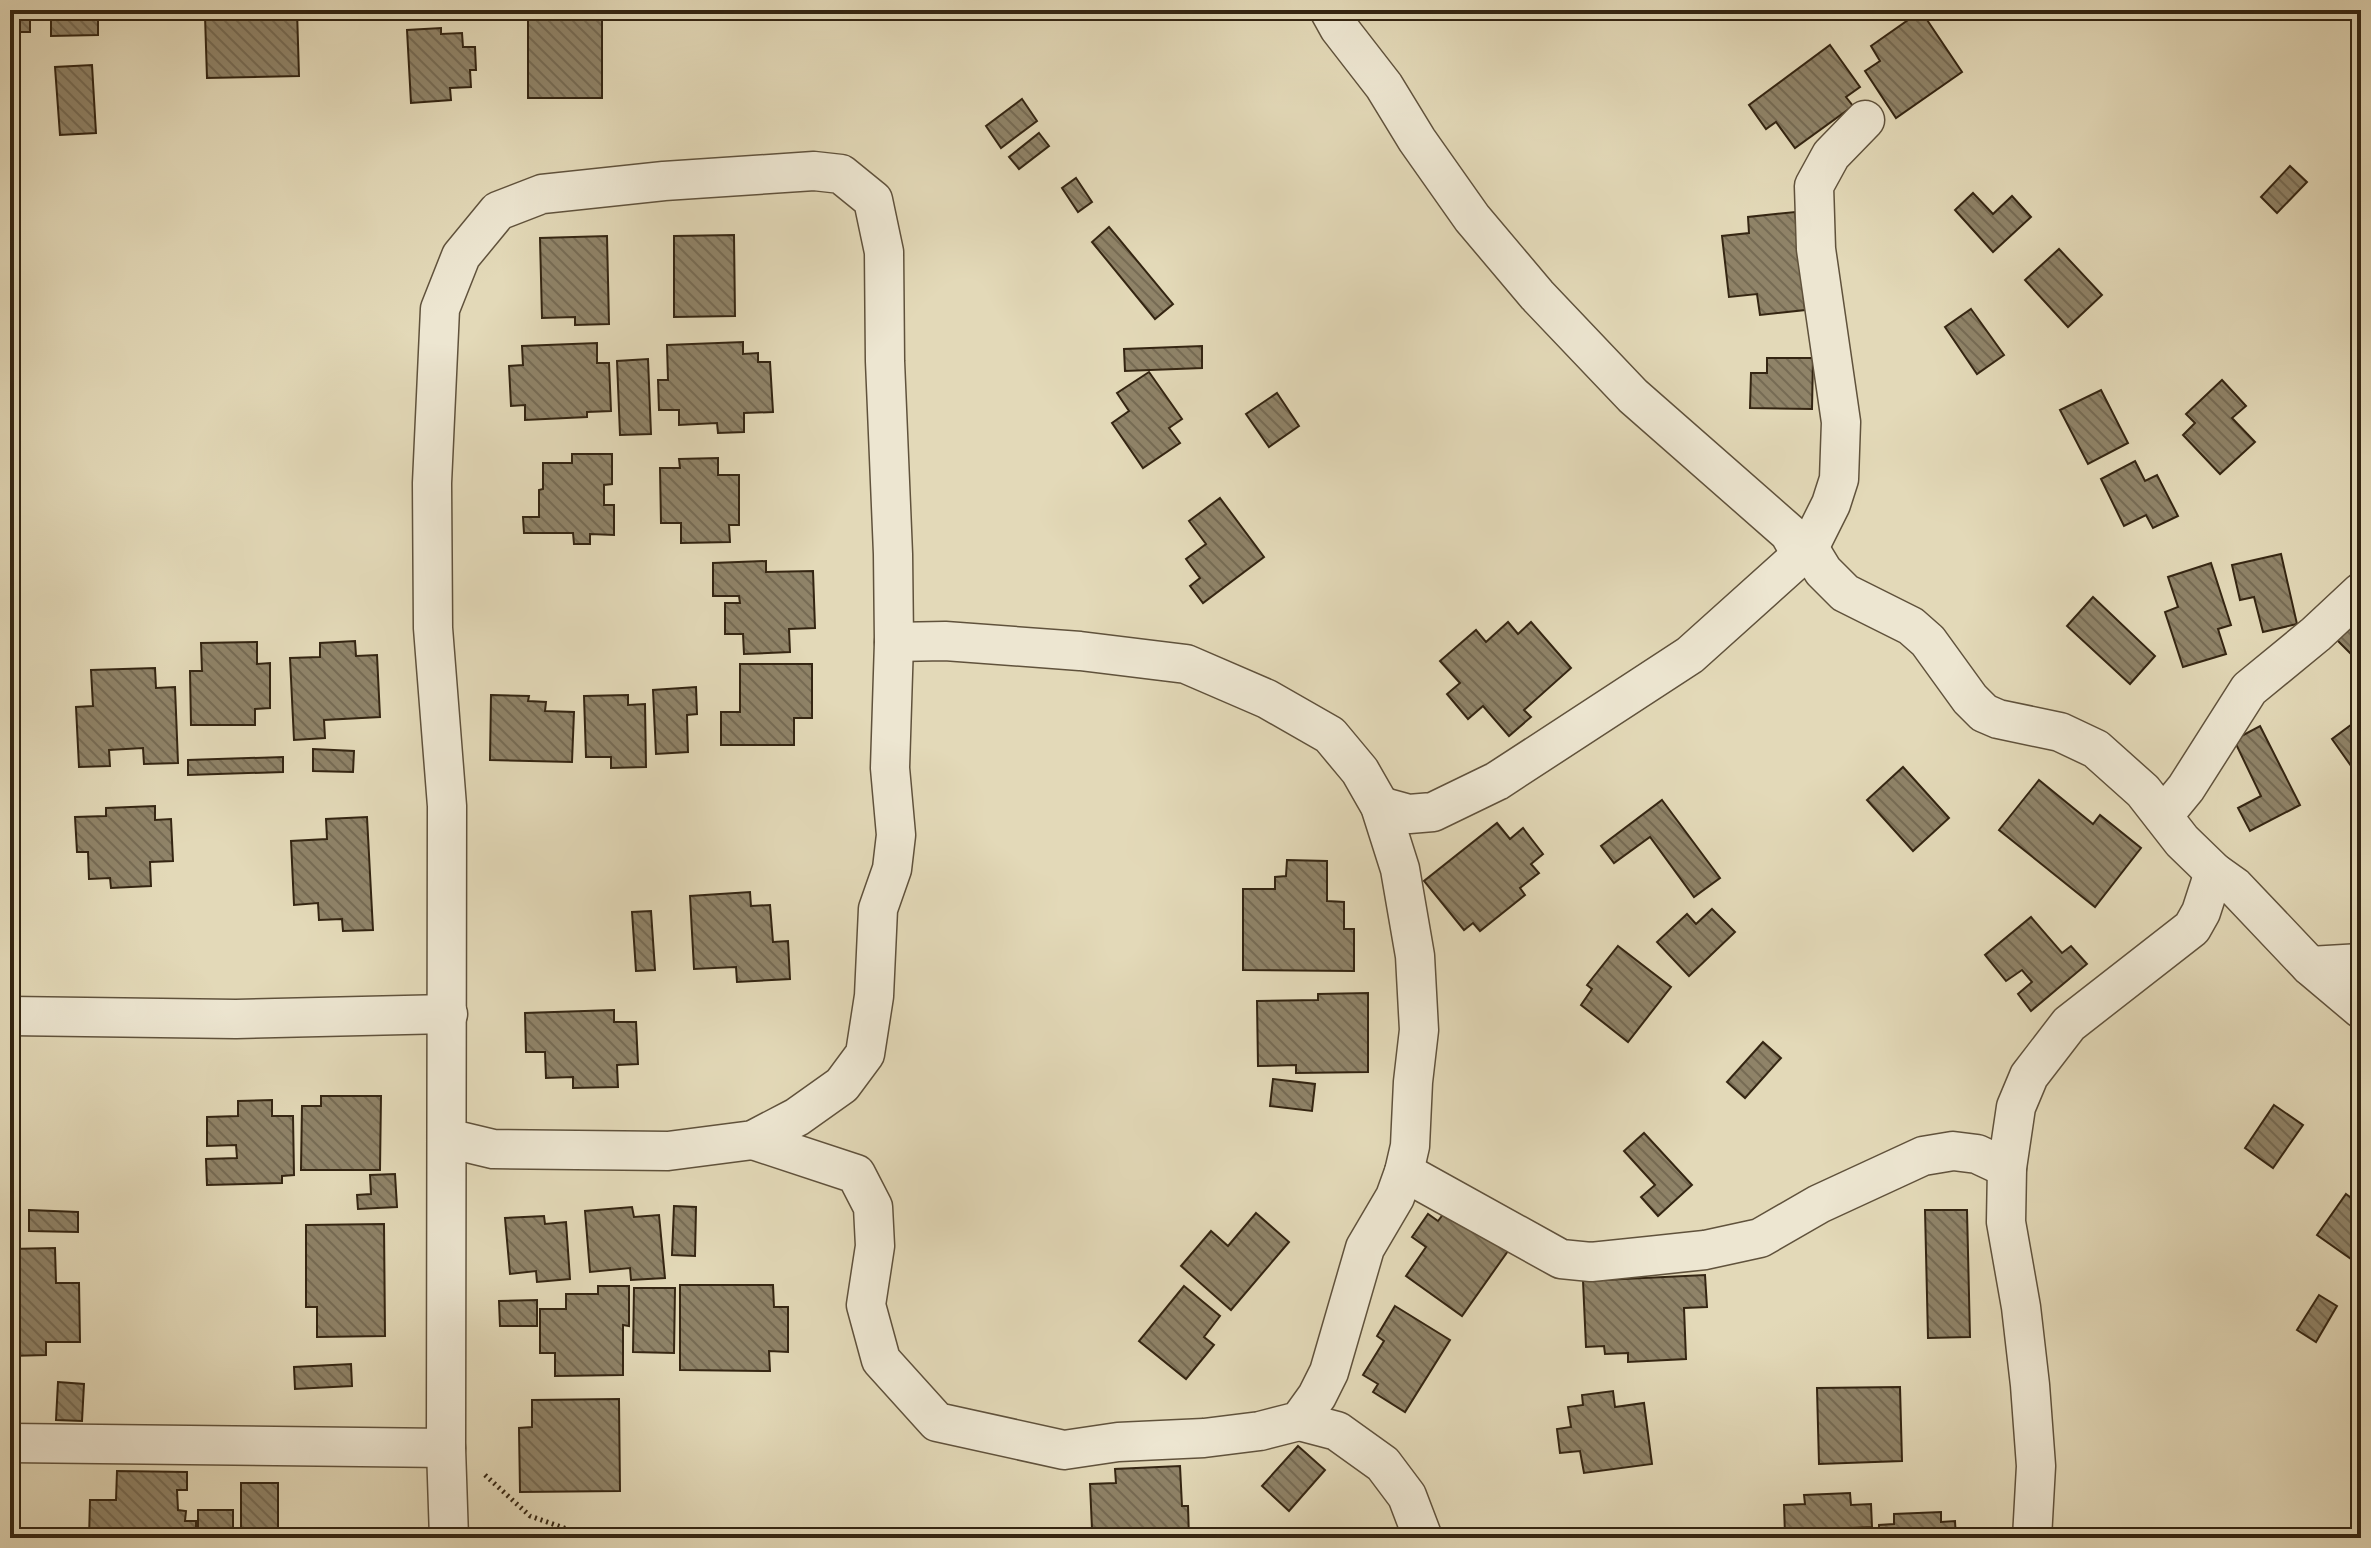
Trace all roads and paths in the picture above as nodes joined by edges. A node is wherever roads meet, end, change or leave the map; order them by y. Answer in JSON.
{"nodes":[{"id":1,"x":1329,"y":10,"type":"edge"},
{"id":2,"x":1865,"y":120,"type":"dead end"},
{"id":3,"x":1805,"y":551,"type":"junction"},
{"id":4,"x":2361,"y":592,"type":"edge"},
{"id":5,"x":894,"y":642,"type":"junction"},
{"id":6,"x":1380,"y":806,"type":"junction"},
{"id":7,"x":2163,"y":816,"type":"junction"},
{"id":8,"x":2214,"y":872,"type":"junction"},
{"id":9,"x":2361,"y":963,"type":"edge"},
{"id":10,"x":2310,"y":966,"type":"junction"},
{"id":11,"x":2361,"y":1009,"type":"edge"},
{"id":12,"x":448,"y":1014,"type":"junction"},
{"id":13,"x":10,"y":1016,"type":"edge"},
{"id":14,"x":447,"y":1138,"type":"junction"},
{"id":15,"x":753,"y":1140,"type":"junction"},
{"id":16,"x":2007,"y":1168,"type":"junction"},
{"id":17,"x":1404,"y":1172,"type":"junction"},
{"id":18,"x":1299,"y":1421,"type":"junction"},
{"id":19,"x":10,"y":1443,"type":"edge"},
{"id":20,"x":446,"y":1448,"type":"junction"},
{"id":21,"x":449,"y":1538,"type":"edge"},
{"id":22,"x":593,"y":1538,"type":"edge"},
{"id":23,"x":1423,"y":1538,"type":"edge"},
{"id":24,"x":2032,"y":1538,"type":"edge"}],
"edges":[{"from":1,"to":3,"type":"street"},
{"from":2,"to":3,"type":"street"},
{"from":3,"to":6,"type":"street"},
{"from":3,"to":7,"type":"street"},
{"from":4,"to":7,"type":"street"},
{"from":5,"to":6,"type":"street"},
{"from":5,"to":12,"type":"street"},
{"from":5,"to":15,"type":"street"},
{"from":6,"to":17,"type":"street"},
{"from":7,"to":8,"type":"street"},
{"from":8,"to":10,"type":"street"},
{"from":8,"to":16,"type":"street"},
{"from":9,"to":10,"type":"street"},
{"from":10,"to":11,"type":"street"},
{"from":12,"to":13,"type":"street"},
{"from":12,"to":14,"type":"street"},
{"from":14,"to":15,"type":"street"},
{"from":14,"to":20,"type":"street"},
{"from":15,"to":18,"type":"street"},
{"from":16,"to":17,"type":"street"},
{"from":16,"to":24,"type":"street"},
{"from":17,"to":18,"type":"street"},
{"from":18,"to":23,"type":"street"},
{"from":19,"to":20,"type":"street"},
{"from":20,"to":21,"type":"street"},
{"from":20,"to":22,"type":"path"}]}
